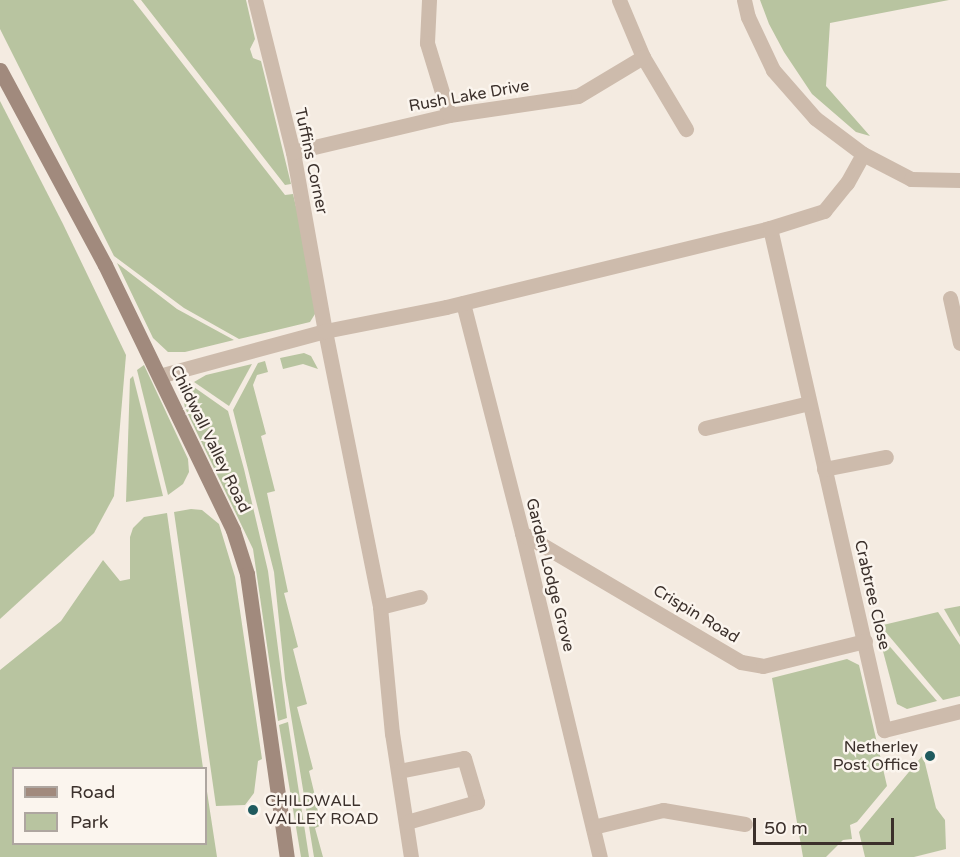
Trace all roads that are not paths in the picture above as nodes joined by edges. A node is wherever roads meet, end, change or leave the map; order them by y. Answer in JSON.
{"nodes":[{"id":1,"x":255,"y":0,"type":"edge"},
{"id":2,"x":429,"y":0,"type":"edge"},
{"id":3,"x":619,"y":0,"type":"edge"},
{"id":4,"x":744,"y":0,"type":"edge"},
{"id":5,"x":643,"y":57,"type":"junction"},
{"id":6,"x":0,"y":70,"type":"edge"},
{"id":7,"x":449,"y":115,"type":"junction"},
{"id":8,"x":686,"y":129,"type":"dead end"},
{"id":9,"x":293,"y":152,"type":"junction"},
{"id":10,"x":863,"y":154,"type":"junction"},
{"id":11,"x":960,"y":180,"type":"edge"},
{"id":12,"x":770,"y":228,"type":"junction"},
{"id":13,"x":950,"y":298,"type":"dead end"},
{"id":14,"x":463,"y":303,"type":"junction"},
{"id":15,"x":325,"y":332,"type":"junction"},
{"id":16,"x":960,"y":343,"type":"edge"},
{"id":17,"x":159,"y":376,"type":"junction"},
{"id":18,"x":808,"y":403,"type":"junction"},
{"id":19,"x":705,"y":428,"type":"dead end"},
{"id":20,"x":886,"y":457,"type":"dead end"},
{"id":21,"x":824,"y":468,"type":"junction"},
{"id":22,"x":522,"y":533,"type":"junction"},
{"id":23,"x":420,"y":597,"type":"dead end"},
{"id":24,"x":380,"y":608,"type":"junction"},
{"id":25,"x":865,"y":641,"type":"junction"},
{"id":26,"x":960,"y":711,"type":"edge"},
{"id":27,"x":399,"y":771,"type":"junction"},
{"id":28,"x":408,"y":822,"type":"junction"},
{"id":29,"x":745,"y":824,"type":"dead end"},
{"id":30,"x":593,"y":827,"type":"junction"},
{"id":31,"x":287,"y":857,"type":"edge"},
{"id":32,"x":411,"y":857,"type":"edge"},
{"id":33,"x":600,"y":857,"type":"edge"}],
"edges":[{"from":1,"to":9,"type":"street","name":"Tuffins Corner"},
{"from":2,"to":7,"type":"street"},
{"from":3,"to":5,"type":"street"},
{"from":4,"to":10,"type":"street"},
{"from":5,"to":7,"type":"street","name":"Rush Lake Drive"},
{"from":5,"to":8,"type":"street"},
{"from":6,"to":17,"type":"main road","name":"Childwall Valley Road"},
{"from":7,"to":9,"type":"street","name":"Rush Lake Drive"},
{"from":9,"to":15,"type":"street","name":"Tuffins Corner"},
{"from":10,"to":11,"type":"street"},
{"from":10,"to":12,"type":"street"},
{"from":12,"to":14,"type":"street"},
{"from":12,"to":18,"type":"street","name":"Crabtree Close"},
{"from":13,"to":16,"type":"street"},
{"from":14,"to":15,"type":"street"},
{"from":14,"to":22,"type":"street","name":"Garden Lodge Grove"},
{"from":15,"to":17,"type":"street"},
{"from":15,"to":24,"type":"street"},
{"from":17,"to":31,"type":"main road","name":"Childwall Valley Road"},
{"from":18,"to":19,"type":"street"},
{"from":18,"to":21,"type":"street","name":"Crabtree Close"},
{"from":20,"to":21,"type":"street"},
{"from":21,"to":25,"type":"street","name":"Crabtree Close"},
{"from":22,"to":25,"type":"street","name":"Crispin Road"},
{"from":22,"to":30,"type":"street","name":"Garden Lodge Grove"},
{"from":23,"to":24,"type":"street"},
{"from":24,"to":27,"type":"street"},
{"from":25,"to":26,"type":"street","name":"Crabtree Close"},
{"from":27,"to":28,"type":"street"},
{"from":27,"to":28,"type":"street"},
{"from":28,"to":32,"type":"street"},
{"from":29,"to":30,"type":"street"},
{"from":30,"to":33,"type":"street","name":"Garden Lodge Grove"}]}
